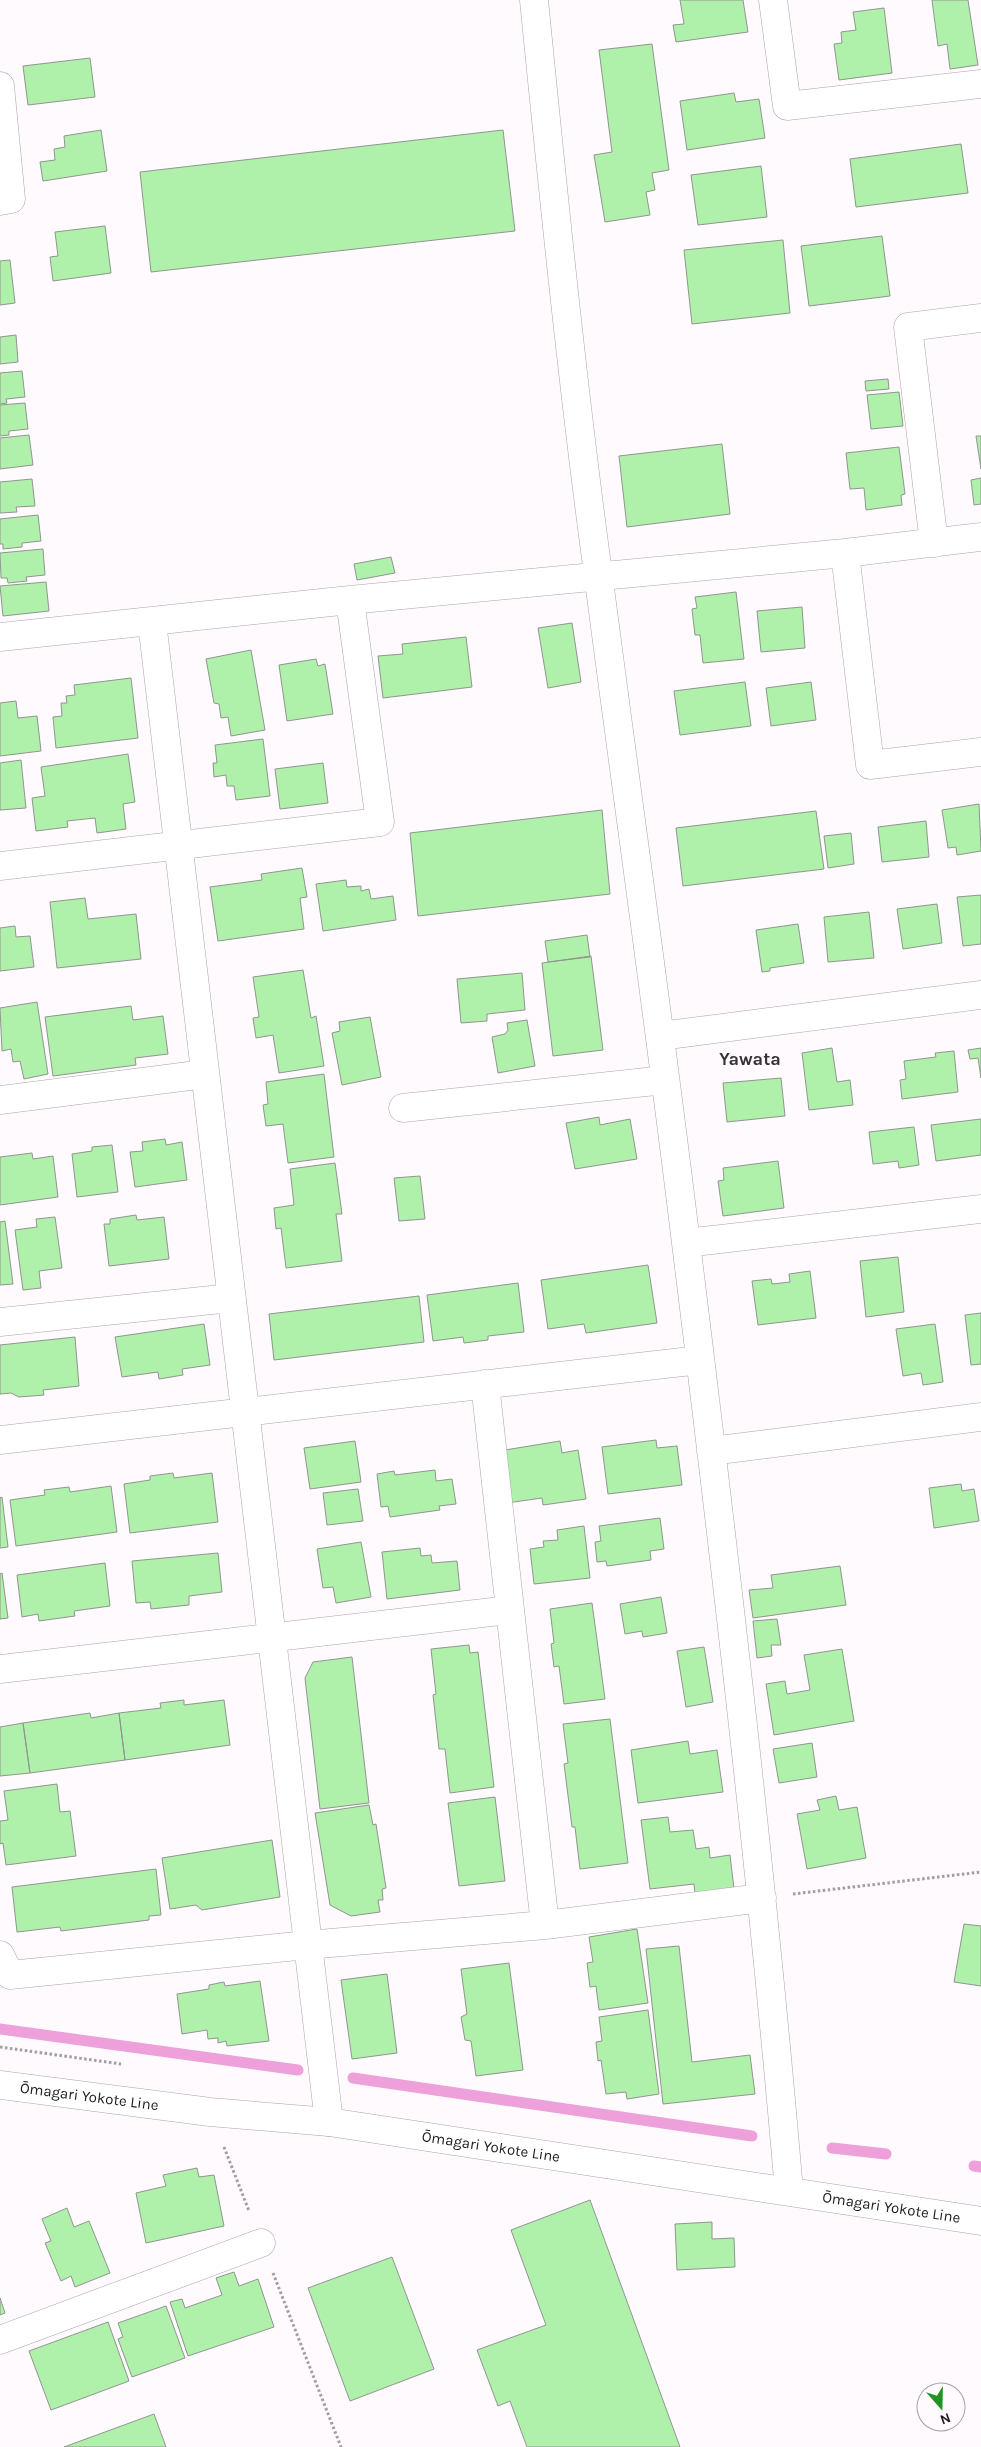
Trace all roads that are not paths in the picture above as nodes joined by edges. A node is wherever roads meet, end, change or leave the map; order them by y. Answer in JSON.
{"nodes":[{"id":1,"x":534,"y":0,"type":"edge"},
{"id":2,"x":773,"y":0,"type":"edge"},
{"id":3,"x":981,"y":84,"type":"edge"},
{"id":4,"x":0,"y":86,"type":"edge"},
{"id":5,"x":0,"y":201,"type":"edge"},
{"id":6,"x":981,"y":318,"type":"edge"},
{"id":7,"x":981,"y":537,"type":"edge"},
{"id":8,"x":934,"y":543,"type":"junction"},
{"id":9,"x":844,"y":553,"type":"junction"},
{"id":10,"x":598,"y":577,"type":"junction"},
{"id":11,"x":350,"y":600,"type":"junction"},
{"id":12,"x":152,"y":622,"type":"junction"},
{"id":13,"x":0,"y":637,"type":"edge"},
{"id":14,"x":981,"y":752,"type":"edge"},
{"id":15,"x":178,"y":845,"type":"junction"},
{"id":16,"x":0,"y":866,"type":"edge"},
{"id":17,"x":981,"y":995,"type":"edge"},
{"id":18,"x":660,"y":1036,"type":"junction"},
{"id":19,"x":205,"y":1074,"type":"junction"},
{"id":20,"x":665,"y":1080,"type":"junction"},
{"id":21,"x":0,"y":1100,"type":"edge"},
{"id":22,"x":403,"y":1108,"type":"dead end"},
{"id":23,"x":981,"y":1209,"type":"edge"},
{"id":24,"x":686,"y":1243,"type":"junction"},
{"id":25,"x":231,"y":1298,"type":"junction"},
{"id":26,"x":0,"y":1322,"type":"edge"},
{"id":27,"x":700,"y":1360,"type":"junction"},
{"id":28,"x":485,"y":1384,"type":"junction"},
{"id":29,"x":245,"y":1413,"type":"junction"},
{"id":30,"x":981,"y":1417,"type":"edge"},
{"id":31,"x":0,"y":1440,"type":"edge"},
{"id":32,"x":711,"y":1451,"type":"junction"},
{"id":33,"x":510,"y":1610,"type":"junction"},
{"id":34,"x":271,"y":1638,"type":"junction"},
{"id":35,"x":0,"y":1669,"type":"edge"},
{"id":36,"x":762,"y":1898,"type":"junction"},
{"id":37,"x":545,"y":1925,"type":"junction"},
{"id":38,"x":307,"y":1945,"type":"junction"},
{"id":39,"x":0,"y":1955,"type":"edge"},
{"id":40,"x":0,"y":2085,"type":"edge"},
{"id":41,"x":329,"y":2122,"type":"junction"},
{"id":42,"x":789,"y":2191,"type":"junction"},
{"id":43,"x":981,"y":2222,"type":"edge"},
{"id":44,"x":261,"y":2243,"type":"road end"},
{"id":45,"x":0,"y":2340,"type":"edge"}],
"edges":[{"from":1,"to":10,"type":"street"},
{"from":2,"to":3,"type":"street"},
{"from":4,"to":5,"type":"street"},
{"from":6,"to":8,"type":"street"},
{"from":7,"to":8,"type":"street"},
{"from":8,"to":9,"type":"street"},
{"from":9,"to":10,"type":"street"},
{"from":9,"to":14,"type":"street"},
{"from":10,"to":11,"type":"street"},
{"from":10,"to":18,"type":"street"},
{"from":11,"to":12,"type":"street"},
{"from":11,"to":15,"type":"street"},
{"from":12,"to":13,"type":"street"},
{"from":12,"to":15,"type":"street"},
{"from":15,"to":16,"type":"street"},
{"from":15,"to":19,"type":"street"},
{"from":17,"to":18,"type":"street"},
{"from":18,"to":20,"type":"street"},
{"from":19,"to":21,"type":"street"},
{"from":19,"to":25,"type":"street"},
{"from":20,"to":22,"type":"street"},
{"from":20,"to":24,"type":"street"},
{"from":23,"to":24,"type":"street"},
{"from":24,"to":27,"type":"street"},
{"from":25,"to":26,"type":"street"},
{"from":25,"to":29,"type":"street"},
{"from":27,"to":28,"type":"street"},
{"from":27,"to":32,"type":"street"},
{"from":28,"to":29,"type":"street"},
{"from":28,"to":33,"type":"street"},
{"from":29,"to":31,"type":"street"},
{"from":29,"to":34,"type":"street"},
{"from":30,"to":32,"type":"street"},
{"from":32,"to":36,"type":"street"},
{"from":33,"to":34,"type":"street"},
{"from":33,"to":37,"type":"street"},
{"from":34,"to":35,"type":"street"},
{"from":34,"to":38,"type":"street"},
{"from":36,"to":37,"type":"street"},
{"from":36,"to":42,"type":"street"},
{"from":37,"to":38,"type":"street"},
{"from":38,"to":39,"type":"street"},
{"from":38,"to":41,"type":"street"},
{"from":40,"to":41,"type":"street","name":"Ōmagari Yokote Line"},
{"from":41,"to":42,"type":"street","name":"Ōmagari Yokote Line"},
{"from":42,"to":43,"type":"street","name":"Ōmagari Yokote Line"},
{"from":44,"to":45,"type":"street"}]}
